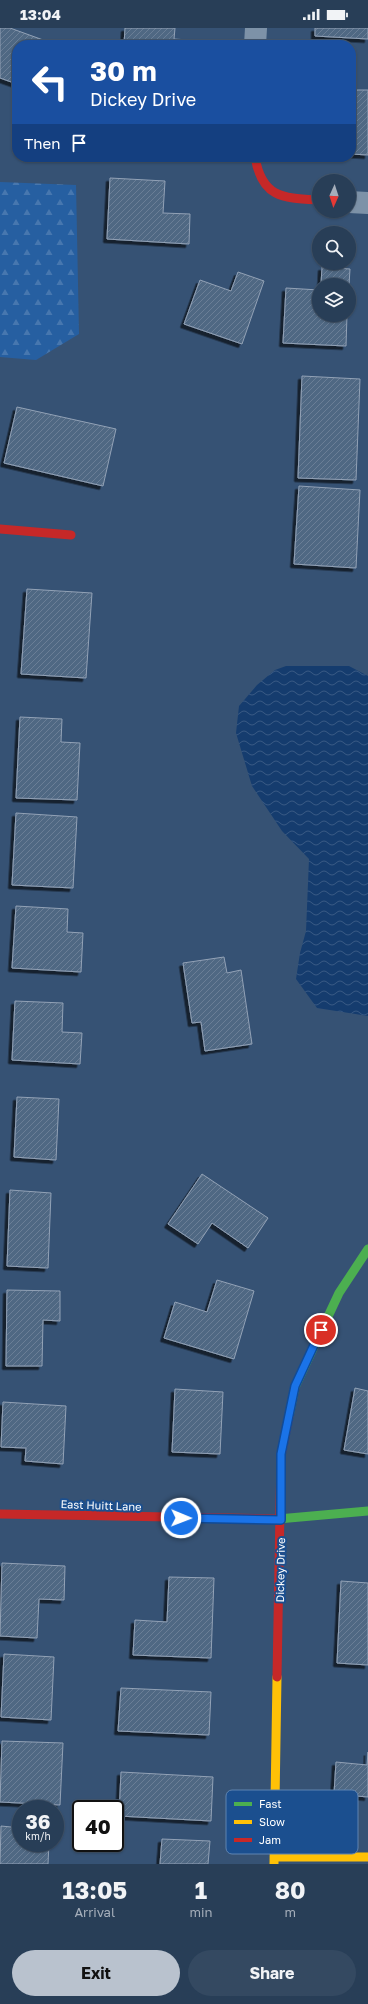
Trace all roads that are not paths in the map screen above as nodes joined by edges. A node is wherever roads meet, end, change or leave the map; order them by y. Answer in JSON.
{"nodes":[{"id":1,"x":256,"y":28,"type":"edge"},
{"id":2,"x":255,"y":40,"type":"edge"},
{"id":3,"x":256,"y":162,"type":"edge"},
{"id":4,"x":312,"y":200,"type":"edge"},
{"id":5,"x":356,"y":202,"type":"edge"},
{"id":6,"x":368,"y":203,"type":"edge"},
{"id":7,"x":0,"y":528,"type":"edge"},
{"id":8,"x":71,"y":535,"type":"dead end"},
{"id":9,"x":368,"y":1249,"type":"edge"},
{"id":10,"x":368,"y":1511,"type":"edge"},
{"id":11,"x":0,"y":1514,"type":"edge"},
{"id":12,"x":281,"y":1520,"type":"junction"},
{"id":13,"x":275,"y":1790,"type":"edge"},
{"id":14,"x":368,"y":1857,"type":"edge"},
{"id":15,"x":274,"y":1860,"type":"edge"}],
"edges":[{"from":1,"to":2,"type":"street"},
{"from":3,"to":4,"type":"street"},
{"from":5,"to":6,"type":"street"},
{"from":7,"to":8,"type":"street"},
{"from":9,"to":12,"type":"street","name":"Dickey Drive"},
{"from":10,"to":12,"type":"street","name":"East Huitt Lane"},
{"from":11,"to":12,"type":"street","name":"East Huitt Lane"},
{"from":12,"to":13,"type":"street","name":"Dickey Drive"},
{"from":14,"to":15,"type":"street"}]}
